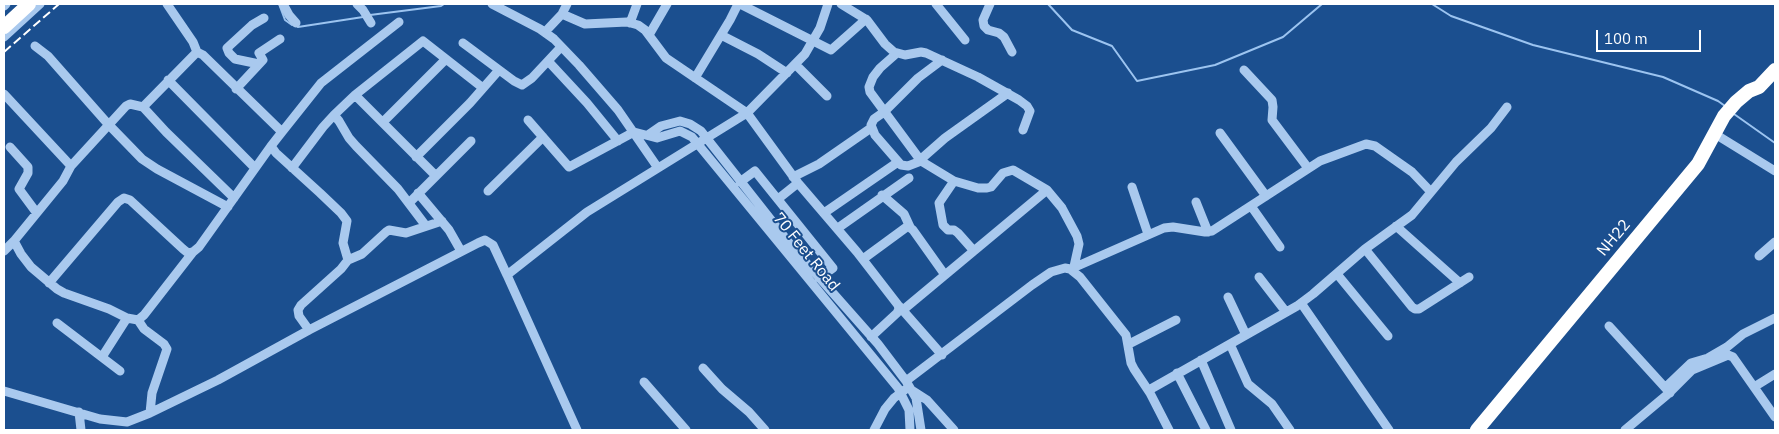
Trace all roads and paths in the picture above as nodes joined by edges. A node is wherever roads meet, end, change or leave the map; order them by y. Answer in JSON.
{"nodes":[{"id":1,"x":17,"y":4,"type":"edge"},
{"id":2,"x":29,"y":4,"type":"edge"},
{"id":3,"x":40,"y":4,"type":"edge"},
{"id":4,"x":166,"y":4,"type":"edge"},
{"id":5,"x":282,"y":4,"type":"edge"},
{"id":6,"x":357,"y":4,"type":"edge"},
{"id":7,"x":492,"y":4,"type":"edge"},
{"id":8,"x":567,"y":4,"type":"edge"},
{"id":9,"x":637,"y":4,"type":"edge"},
{"id":10,"x":668,"y":4,"type":"edge"},
{"id":11,"x":739,"y":4,"type":"edge"},
{"id":12,"x":828,"y":4,"type":"edge"},
{"id":13,"x":842,"y":4,"type":"edge"},
{"id":14,"x":936,"y":4,"type":"edge"},
{"id":15,"x":990,"y":4,"type":"edge"},
{"id":16,"x":562,"y":14,"type":"junction"},
{"id":17,"x":4,"y":16,"type":"edge"},
{"id":18,"x":264,"y":18,"type":"dead end"},
{"id":19,"x":369,"y":19,"type":"dead end"},
{"id":20,"x":866,"y":19,"type":"junction"},
{"id":21,"x":399,"y":22,"type":"dead end"},
{"id":22,"x":296,"y":23,"type":"dead end"},
{"id":23,"x":630,"y":23,"type":"junction"},
{"id":24,"x":4,"y":27,"type":"edge"},
{"id":25,"x":545,"y":32,"type":"junction"},
{"id":26,"x":649,"y":35,"type":"junction"},
{"id":27,"x":721,"y":35,"type":"junction"},
{"id":28,"x":4,"y":37,"type":"edge"},
{"id":29,"x":280,"y":39,"type":"dead end"},
{"id":30,"x":814,"y":40,"type":"junction"},
{"id":31,"x":965,"y":40,"type":"dead end"},
{"id":32,"x":463,"y":43,"type":"dead end"},
{"id":33,"x":35,"y":46,"type":"dead end"},
{"id":34,"x":561,"y":47,"type":"junction"},
{"id":35,"x":197,"y":52,"type":"junction"},
{"id":36,"x":1012,"y":52,"type":"dead end"},
{"id":37,"x":896,"y":53,"type":"junction"},
{"id":38,"x":446,"y":60,"type":"junction"},
{"id":39,"x":942,"y":60,"type":"junction"},
{"id":40,"x":548,"y":61,"type":"junction"},
{"id":41,"x":259,"y":64,"type":"junction"},
{"id":42,"x":795,"y":64,"type":"junction"},
{"id":43,"x":499,"y":70,"type":"junction"},
{"id":44,"x":1244,"y":70,"type":"dead end"},
{"id":45,"x":1775,"y":70,"type":"edge"},
{"id":46,"x":787,"y":73,"type":"junction"},
{"id":47,"x":695,"y":78,"type":"junction"},
{"id":48,"x":168,"y":80,"type":"junction"},
{"id":49,"x":483,"y":88,"type":"junction"},
{"id":50,"x":236,"y":89,"type":"junction"},
{"id":51,"x":1008,"y":93,"type":"junction"},
{"id":52,"x":4,"y":94,"type":"edge"},
{"id":53,"x":356,"y":95,"type":"junction"},
{"id":54,"x":827,"y":96,"type":"dead end"},
{"id":55,"x":143,"y":107,"type":"junction"},
{"id":56,"x":1507,"y":107,"type":"dead end"},
{"id":57,"x":884,"y":112,"type":"junction"},
{"id":58,"x":747,"y":113,"type":"junction"},
{"id":59,"x":334,"y":115,"type":"junction"},
{"id":60,"x":528,"y":120,"type":"dead end"},
{"id":61,"x":383,"y":122,"type":"junction"},
{"id":62,"x":108,"y":124,"type":"junction"},
{"id":63,"x":871,"y":128,"type":"junction"},
{"id":64,"x":1023,"y":130,"type":"dead end"},
{"id":65,"x":282,"y":132,"type":"junction"},
{"id":66,"x":634,"y":132,"type":"junction"},
{"id":67,"x":1220,"y":133,"type":"dead end"},
{"id":68,"x":1715,"y":134,"type":"junction"},
{"id":69,"x":542,"y":137,"type":"junction"},
{"id":70,"x":471,"y":141,"type":"dead end"},
{"id":71,"x":618,"y":141,"type":"junction"},
{"id":72,"x":702,"y":141,"type":"junction"},
{"id":73,"x":271,"y":146,"type":"junction"},
{"id":74,"x":10,"y":147,"type":"dead end"},
{"id":75,"x":416,"y":157,"type":"junction"},
{"id":76,"x":921,"y":160,"type":"junction"},
{"id":77,"x":898,"y":162,"type":"junction"},
{"id":78,"x":71,"y":166,"type":"junction"},
{"id":79,"x":254,"y":167,"type":"junction"},
{"id":80,"x":292,"y":168,"type":"junction"},
{"id":81,"x":658,"y":168,"type":"junction"},
{"id":82,"x":1308,"y":168,"type":"junction"},
{"id":83,"x":1775,"y":171,"type":"edge"},
{"id":84,"x":436,"y":176,"type":"junction"},
{"id":85,"x":909,"y":178,"type":"dead end"},
{"id":86,"x":795,"y":180,"type":"junction"},
{"id":87,"x":954,"y":181,"type":"junction"},
{"id":88,"x":740,"y":182,"type":"junction"},
{"id":89,"x":1132,"y":187,"type":"dead end"},
{"id":90,"x":1047,"y":190,"type":"junction"},
{"id":91,"x":488,"y":191,"type":"dead end"},
{"id":92,"x":1431,"y":192,"type":"junction"},
{"id":93,"x":418,"y":193,"type":"junction"},
{"id":94,"x":882,"y":195,"type":"junction"},
{"id":95,"x":1266,"y":196,"type":"junction"},
{"id":96,"x":234,"y":198,"type":"junction"},
{"id":97,"x":778,"y":199,"type":"junction"},
{"id":98,"x":1196,"y":202,"type":"dead end"},
{"id":99,"x":409,"y":203,"type":"junction"},
{"id":100,"x":1251,"y":206,"type":"junction"},
{"id":101,"x":228,"y":207,"type":"junction"},
{"id":102,"x":36,"y":212,"type":"junction"},
{"id":103,"x":824,"y":213,"type":"junction"},
{"id":104,"x":442,"y":221,"type":"junction"},
{"id":105,"x":426,"y":226,"type":"junction"},
{"id":106,"x":1396,"y":226,"type":"junction"},
{"id":107,"x":910,"y":227,"type":"junction"},
{"id":108,"x":838,"y":228,"type":"junction"},
{"id":109,"x":1208,"y":232,"type":"junction"},
{"id":110,"x":1148,"y":234,"type":"junction"},
{"id":111,"x":14,"y":241,"type":"junction"},
{"id":112,"x":1775,"y":242,"type":"edge"},
{"id":113,"x":1280,"y":247,"type":"dead end"},
{"id":114,"x":1364,"y":249,"type":"junction"},
{"id":115,"x":4,"y":251,"type":"edge"},
{"id":116,"x":461,"y":251,"type":"junction"},
{"id":117,"x":974,"y":251,"type":"junction"},
{"id":118,"x":194,"y":252,"type":"junction"},
{"id":119,"x":1760,"y":256,"type":"dead end"},
{"id":120,"x":863,"y":259,"type":"junction"},
{"id":121,"x":348,"y":260,"type":"junction"},
{"id":122,"x":1073,"y":270,"type":"junction"},
{"id":123,"x":1337,"y":274,"type":"junction"},
{"id":124,"x":507,"y":275,"type":"junction"},
{"id":125,"x":945,"y":275,"type":"junction"},
{"id":126,"x":1259,"y":277,"type":"dead end"},
{"id":127,"x":1469,"y":277,"type":"dead end"},
{"id":128,"x":819,"y":278,"type":"junction"},
{"id":129,"x":49,"y":283,"type":"junction"},
{"id":130,"x":1460,"y":283,"type":"junction"},
{"id":131,"x":1228,"y":297,"type":"dead end"},
{"id":132,"x":1301,"y":303,"type":"junction"},
{"id":133,"x":901,"y":307,"type":"junction"},
{"id":134,"x":1286,"y":312,"type":"junction"},
{"id":135,"x":127,"y":318,"type":"junction"},
{"id":136,"x":1775,"y":318,"type":"edge"},
{"id":137,"x":138,"y":320,"type":"junction"},
{"id":138,"x":1176,"y":320,"type":"dead end"},
{"id":139,"x":57,"y":323,"type":"dead end"},
{"id":140,"x":1610,"y":326,"type":"dead end"},
{"id":141,"x":309,"y":330,"type":"junction"},
{"id":142,"x":1246,"y":335,"type":"junction"},
{"id":143,"x":1388,"y":336,"type":"dead end"},
{"id":144,"x":871,"y":337,"type":"junction"},
{"id":145,"x":1129,"y":344,"type":"junction"},
{"id":146,"x":1230,"y":344,"type":"junction"},
{"id":147,"x":942,"y":355,"type":"junction"},
{"id":148,"x":102,"y":357,"type":"junction"},
{"id":149,"x":1201,"y":360,"type":"junction"},
{"id":150,"x":703,"y":368,"type":"dead end"},
{"id":151,"x":120,"y":371,"type":"dead end"},
{"id":152,"x":1177,"y":374,"type":"junction"},
{"id":153,"x":1775,"y":374,"type":"edge"},
{"id":154,"x":644,"y":382,"type":"dead end"},
{"id":155,"x":910,"y":386,"type":"junction"},
{"id":156,"x":1754,"y":388,"type":"junction"},
{"id":157,"x":1149,"y":390,"type":"junction"},
{"id":158,"x":4,"y":391,"type":"edge"},
{"id":159,"x":900,"y":392,"type":"junction"},
{"id":160,"x":1670,"y":393,"type":"junction"},
{"id":161,"x":79,"y":412,"type":"junction"},
{"id":162,"x":150,"y":413,"type":"junction"},
{"id":163,"x":1775,"y":417,"type":"edge"},
{"id":164,"x":129,"y":426,"type":"edge"},
{"id":165,"x":81,"y":430,"type":"edge"},
{"id":166,"x":577,"y":430,"type":"edge"},
{"id":167,"x":686,"y":430,"type":"edge"},
{"id":168,"x":764,"y":430,"type":"edge"},
{"id":169,"x":874,"y":430,"type":"edge"},
{"id":170,"x":910,"y":430,"type":"edge"},
{"id":171,"x":921,"y":430,"type":"edge"},
{"id":172,"x":954,"y":430,"type":"edge"},
{"id":173,"x":1169,"y":430,"type":"edge"},
{"id":174,"x":1206,"y":430,"type":"edge"},
{"id":175,"x":1231,"y":430,"type":"edge"},
{"id":176,"x":1290,"y":430,"type":"edge"},
{"id":177,"x":1389,"y":430,"type":"edge"},
{"id":178,"x":1476,"y":430,"type":"edge"},
{"id":179,"x":1625,"y":430,"type":"edge"}],
"edges":[{"from":1,"to":17,"type":"highway"},
{"from":2,"to":24,"type":"highway"},
{"from":3,"to":28,"type":"street"},
{"from":4,"to":35,"type":"street"},
{"from":5,"to":22,"type":"street"},
{"from":6,"to":19,"type":"street"},
{"from":7,"to":25,"type":"street"},
{"from":8,"to":16,"type":"street"},
{"from":9,"to":23,"type":"street"},
{"from":10,"to":26,"type":"street"},
{"from":11,"to":27,"type":"street"},
{"from":11,"to":30,"type":"street"},
{"from":12,"to":30,"type":"street"},
{"from":13,"to":20,"type":"street"},
{"from":14,"to":31,"type":"street"},
{"from":15,"to":36,"type":"street"},
{"from":16,"to":23,"type":"street"},
{"from":16,"to":25,"type":"street"},
{"from":18,"to":41,"type":"street"},
{"from":20,"to":30,"type":"street"},
{"from":20,"to":37,"type":"street"},
{"from":21,"to":65,"type":"street"},
{"from":23,"to":26,"type":"street"},
{"from":25,"to":34,"type":"street"},
{"from":26,"to":47,"type":"street"},
{"from":27,"to":46,"type":"street"},
{"from":27,"to":47,"type":"street"},
{"from":29,"to":41,"type":"street"},
{"from":30,"to":42,"type":"street"},
{"from":32,"to":43,"type":"street"},
{"from":33,"to":62,"type":"street"},
{"from":34,"to":40,"type":"street"},
{"from":34,"to":66,"type":"street"},
{"from":35,"to":48,"type":"street"},
{"from":35,"to":50,"type":"street"},
{"from":37,"to":39,"type":"street"},
{"from":37,"to":57,"type":"street"},
{"from":38,"to":49,"type":"street"},
{"from":38,"to":53,"type":"street"},
{"from":38,"to":61,"type":"street"},
{"from":39,"to":51,"type":"street"},
{"from":39,"to":57,"type":"street"},
{"from":40,"to":43,"type":"street"},
{"from":40,"to":71,"type":"street"},
{"from":41,"to":50,"type":"street"},
{"from":42,"to":46,"type":"street"},
{"from":42,"to":54,"type":"street"},
{"from":43,"to":49,"type":"street"},
{"from":44,"to":82,"type":"street"},
{"from":45,"to":68,"type":"highway","name":"NH22"},
{"from":46,"to":58,"type":"street"},
{"from":47,"to":58,"type":"street"},
{"from":48,"to":55,"type":"street"},
{"from":48,"to":79,"type":"street"},
{"from":49,"to":75,"type":"street"},
{"from":50,"to":65,"type":"street"},
{"from":51,"to":64,"type":"street"},
{"from":51,"to":76,"type":"street"},
{"from":52,"to":78,"type":"street"},
{"from":53,"to":59,"type":"street"},
{"from":53,"to":61,"type":"street"},
{"from":55,"to":62,"type":"street"},
{"from":55,"to":96,"type":"street"},
{"from":56,"to":92,"type":"street"},
{"from":57,"to":63,"type":"street"},
{"from":57,"to":76,"type":"street"},
{"from":58,"to":72,"type":"street"},
{"from":58,"to":86,"type":"street"},
{"from":59,"to":80,"type":"street"},
{"from":59,"to":99,"type":"street"},
{"from":60,"to":69,"type":"street"},
{"from":61,"to":75,"type":"street"},
{"from":62,"to":78,"type":"street"},
{"from":62,"to":101,"type":"street"},
{"from":63,"to":77,"type":"street"},
{"from":63,"to":86,"type":"street"},
{"from":65,"to":73,"type":"street"},
{"from":66,"to":71,"type":"street"},
{"from":66,"to":72,"type":"street","name":"70 Feet Road"},
{"from":66,"to":81,"type":"street"},
{"from":67,"to":95,"type":"street"},
{"from":68,"to":83,"type":"street"},
{"from":68,"to":178,"type":"highway","name":"NH22"},
{"from":69,"to":71,"type":"street"},
{"from":69,"to":91,"type":"street"},
{"from":70,"to":84,"type":"street"},
{"from":72,"to":81,"type":"street"},
{"from":72,"to":88,"type":"street","name":"70 Feet Road"},
{"from":72,"to":159,"type":"street","name":"70 Feet Road"},
{"from":73,"to":79,"type":"street"},
{"from":73,"to":80,"type":"street"},
{"from":74,"to":102,"type":"street"},
{"from":75,"to":84,"type":"street"},
{"from":76,"to":77,"type":"street"},
{"from":76,"to":87,"type":"street"},
{"from":77,"to":103,"type":"street"},
{"from":78,"to":102,"type":"street"},
{"from":79,"to":96,"type":"street"},
{"from":80,"to":121,"type":"street"},
{"from":81,"to":124,"type":"street"},
{"from":82,"to":92,"type":"street"},
{"from":82,"to":95,"type":"street"},
{"from":84,"to":93,"type":"street"},
{"from":85,"to":94,"type":"street"},
{"from":86,"to":97,"type":"street"},
{"from":86,"to":103,"type":"street"},
{"from":87,"to":90,"type":"street"},
{"from":87,"to":117,"type":"street"},
{"from":88,"to":97,"type":"street"},
{"from":88,"to":128,"type":"street","name":"70 Feet Road"},
{"from":89,"to":110,"type":"street"},
{"from":90,"to":117,"type":"street"},
{"from":90,"to":122,"type":"street"},
{"from":92,"to":106,"type":"street"},
{"from":93,"to":99,"type":"street"},
{"from":93,"to":104,"type":"street"},
{"from":94,"to":107,"type":"street"},
{"from":94,"to":108,"type":"street"},
{"from":95,"to":100,"type":"street"},
{"from":96,"to":101,"type":"street"},
{"from":97,"to":128,"type":"street"},
{"from":98,"to":109,"type":"street"},
{"from":99,"to":105,"type":"street"},
{"from":100,"to":109,"type":"street"},
{"from":100,"to":113,"type":"street"},
{"from":101,"to":118,"type":"street"},
{"from":102,"to":111,"type":"street"},
{"from":103,"to":108,"type":"street"},
{"from":104,"to":105,"type":"street"},
{"from":104,"to":116,"type":"street"},
{"from":105,"to":121,"type":"street"},
{"from":106,"to":114,"type":"street"},
{"from":106,"to":130,"type":"street"},
{"from":107,"to":120,"type":"street"},
{"from":107,"to":125,"type":"street"},
{"from":108,"to":120,"type":"street"},
{"from":109,"to":110,"type":"street"},
{"from":110,"to":122,"type":"street"},
{"from":111,"to":115,"type":"street"},
{"from":111,"to":129,"type":"street"},
{"from":112,"to":119,"type":"street"},
{"from":114,"to":123,"type":"street"},
{"from":114,"to":130,"type":"street"},
{"from":116,"to":124,"type":"street"},
{"from":116,"to":141,"type":"street"},
{"from":117,"to":125,"type":"street"},
{"from":118,"to":129,"type":"street"},
{"from":118,"to":137,"type":"street"},
{"from":120,"to":133,"type":"street"},
{"from":121,"to":141,"type":"street"},
{"from":122,"to":145,"type":"street"},
{"from":122,"to":147,"type":"street"},
{"from":123,"to":132,"type":"street"},
{"from":123,"to":143,"type":"street"},
{"from":124,"to":166,"type":"street"},
{"from":125,"to":133,"type":"street"},
{"from":126,"to":134,"type":"street"},
{"from":127,"to":130,"type":"street"},
{"from":128,"to":144,"type":"street","name":"70 Feet Road"},
{"from":129,"to":135,"type":"street"},
{"from":131,"to":142,"type":"street"},
{"from":132,"to":134,"type":"street"},
{"from":132,"to":177,"type":"street"},
{"from":133,"to":144,"type":"street"},
{"from":133,"to":147,"type":"street"},
{"from":134,"to":142,"type":"street"},
{"from":135,"to":137,"type":"street"},
{"from":135,"to":148,"type":"street"},
{"from":136,"to":160,"type":"street"},
{"from":137,"to":162,"type":"street"},
{"from":138,"to":145,"type":"street"},
{"from":139,"to":148,"type":"street"},
{"from":140,"to":160,"type":"street"},
{"from":141,"to":162,"type":"street"},
{"from":142,"to":146,"type":"street"},
{"from":144,"to":155,"type":"street","name":"70 Feet Road"},
{"from":145,"to":157,"type":"street"},
{"from":146,"to":149,"type":"street"},
{"from":146,"to":176,"type":"street"},
{"from":147,"to":155,"type":"street"},
{"from":148,"to":151,"type":"street"},
{"from":149,"to":152,"type":"street"},
{"from":149,"to":175,"type":"street"},
{"from":150,"to":168,"type":"street"},
{"from":152,"to":157,"type":"street"},
{"from":152,"to":174,"type":"street"},
{"from":153,"to":156,"type":"street"},
{"from":154,"to":167,"type":"street"},
{"from":155,"to":159,"type":"street"},
{"from":155,"to":171,"type":"street","name":"70 Feet Road"},
{"from":155,"to":172,"type":"street"},
{"from":156,"to":160,"type":"street"},
{"from":156,"to":163,"type":"street"},
{"from":157,"to":173,"type":"street"},
{"from":158,"to":161,"type":"street"},
{"from":159,"to":169,"type":"street"},
{"from":159,"to":170,"type":"street","name":"70 Feet Road"},
{"from":160,"to":179,"type":"street"},
{"from":161,"to":164,"type":"street"},
{"from":161,"to":165,"type":"street"},
{"from":162,"to":164,"type":"street"}]}
